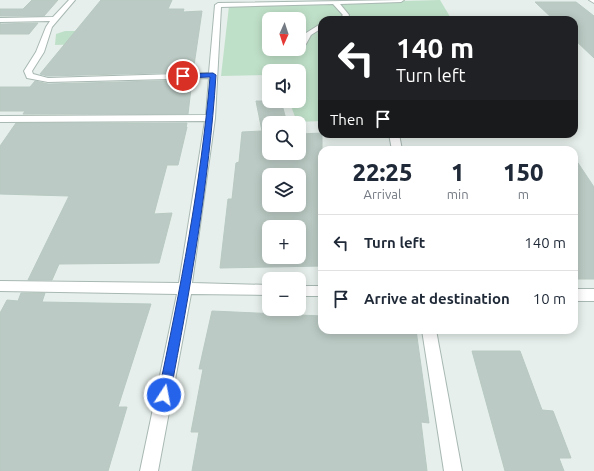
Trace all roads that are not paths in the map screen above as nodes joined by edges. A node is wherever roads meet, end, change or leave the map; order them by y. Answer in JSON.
{"nodes":[{"id":1,"x":72,"y":0,"type":"edge"},
{"id":2,"x":401,"y":0,"type":"edge"},
{"id":3,"x":218,"y":2,"type":"edge"},
{"id":4,"x":335,"y":2,"type":"junction"},
{"id":5,"x":346,"y":16,"type":"edge"},
{"id":6,"x":55,"y":18,"type":"junction"},
{"id":7,"x":0,"y":20,"type":"edge"},
{"id":8,"x":318,"y":28,"type":"edge"},
{"id":9,"x":306,"y":37,"type":"edge"},
{"id":10,"x":213,"y":75,"type":"junction"},
{"id":11,"x":210,"y":118,"type":"junction"},
{"id":12,"x":1,"y":120,"type":"edge"},
{"id":13,"x":0,"y":286,"type":"edge"},
{"id":14,"x":185,"y":289,"type":"junction"},
{"id":15,"x":262,"y":290,"type":"edge"},
{"id":16,"x":306,"y":291,"type":"edge"},
{"id":17,"x":318,"y":291,"type":"edge"},
{"id":18,"x":578,"y":295,"type":"edge"},
{"id":19,"x":594,"y":295,"type":"edge"},
{"id":20,"x":430,"y":334,"type":"edge"},
{"id":21,"x":149,"y":471,"type":"edge"},
{"id":22,"x":453,"y":471,"type":"edge"}],
"edges":[{"from":1,"to":6,"type":"street"},
{"from":2,"to":4,"type":"street"},
{"from":3,"to":4,"type":"street"},
{"from":3,"to":10,"type":"street"},
{"from":4,"to":5,"type":"street"},
{"from":6,"to":7,"type":"street"},
{"from":6,"to":10,"type":"street"},
{"from":8,"to":9,"type":"street"},
{"from":10,"to":11,"type":"street"},
{"from":11,"to":12,"type":"street"},
{"from":11,"to":14,"type":"street"},
{"from":13,"to":14,"type":"street"},
{"from":14,"to":15,"type":"street"},
{"from":14,"to":21,"type":"street"},
{"from":16,"to":17,"type":"street"},
{"from":18,"to":19,"type":"street"},
{"from":20,"to":22,"type":"street"}]}
